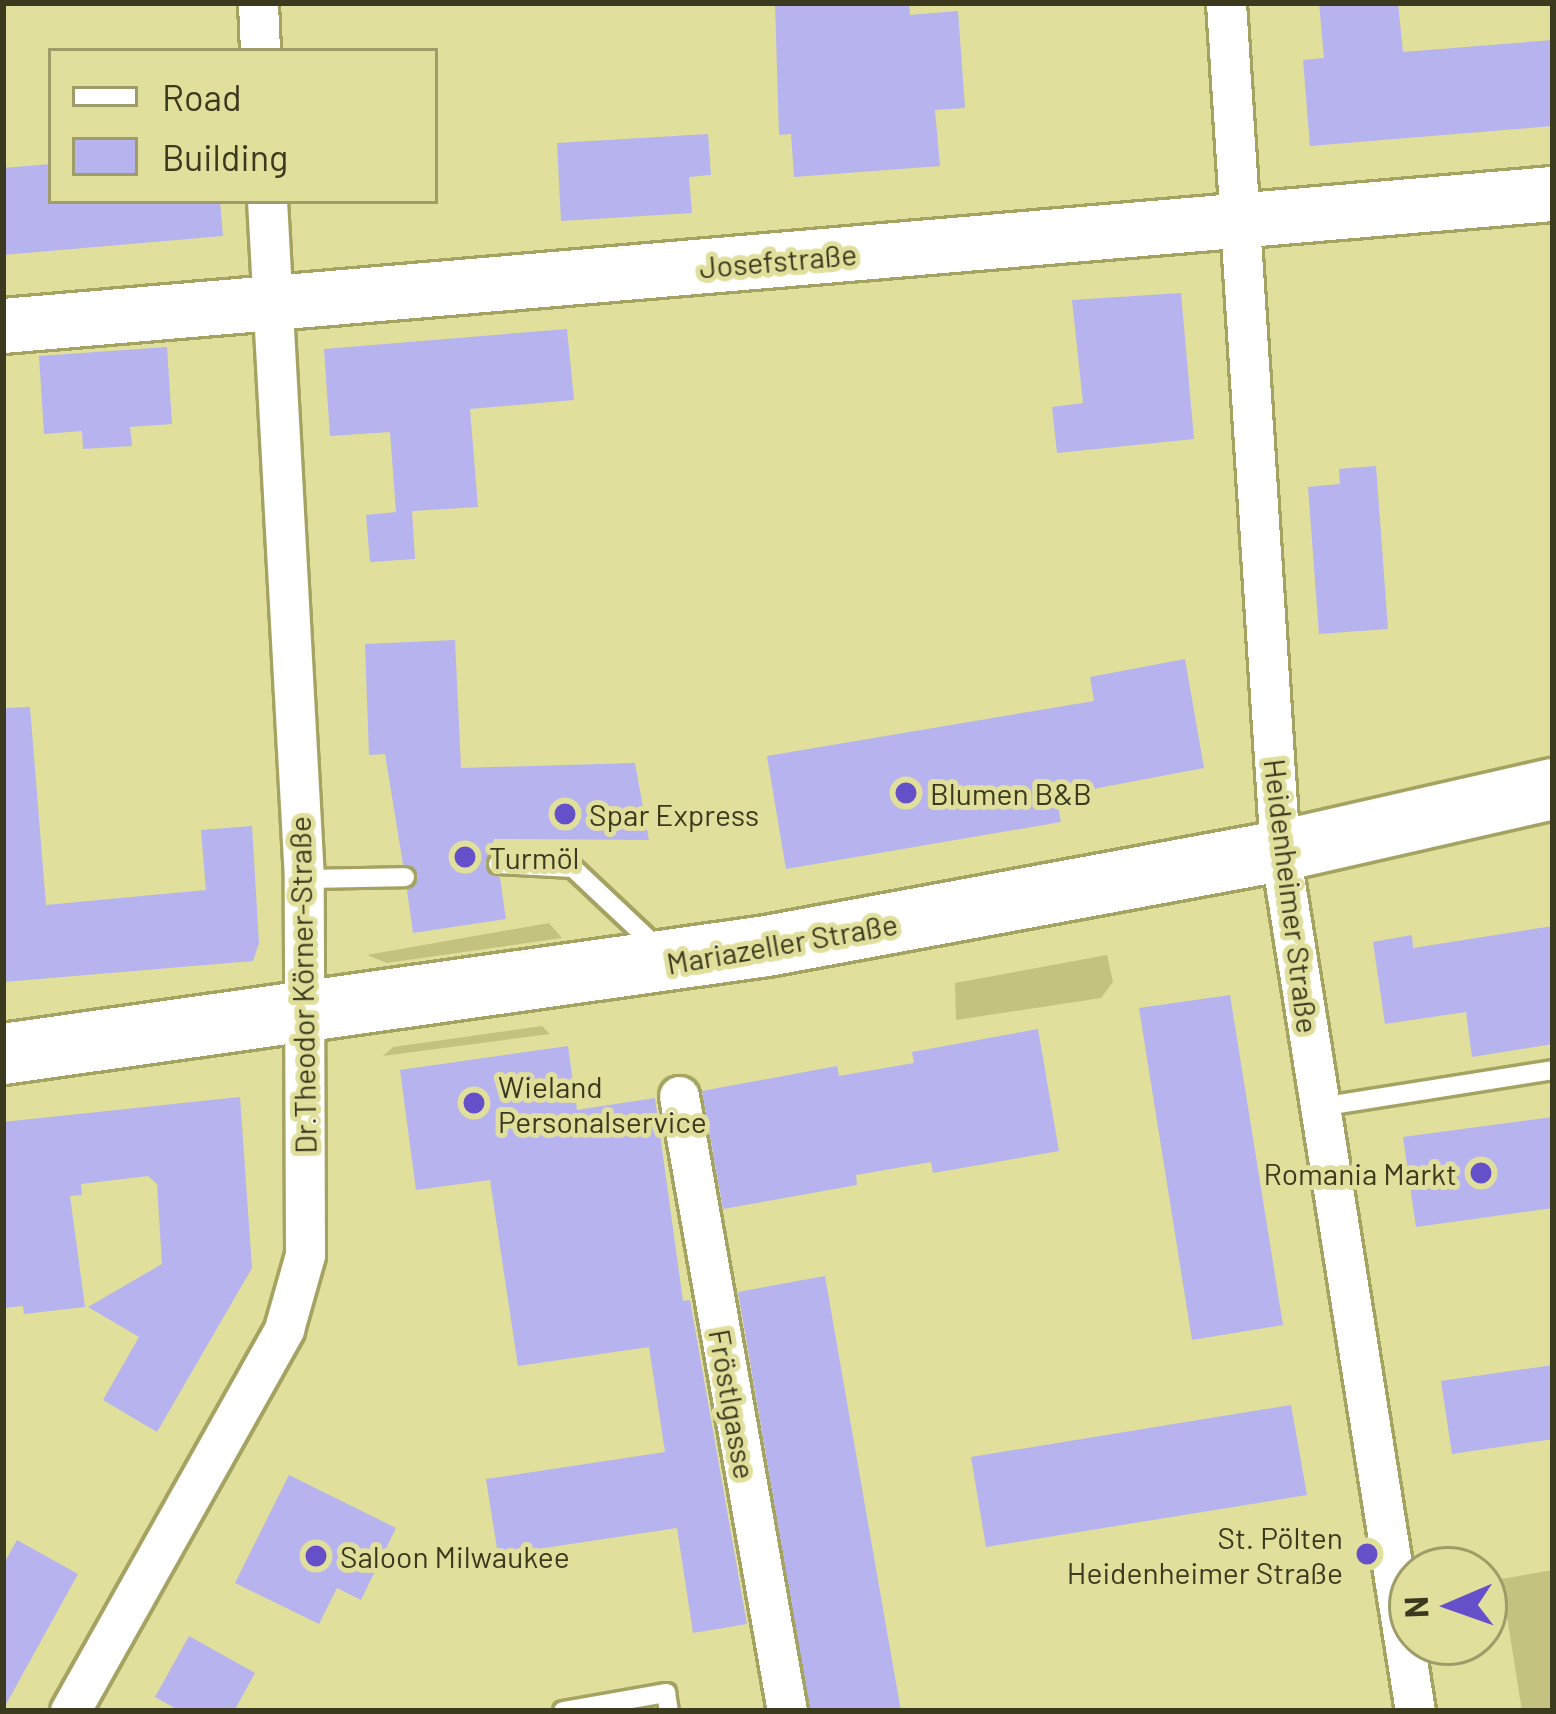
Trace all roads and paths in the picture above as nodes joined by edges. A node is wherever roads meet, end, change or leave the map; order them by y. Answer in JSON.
{"nodes":[{"id":1,"x":258,"y":3,"type":"edge"},
{"id":2,"x":1226,"y":3,"type":"edge"},
{"id":3,"x":260,"y":48,"type":"edge"},
{"id":4,"x":1553,"y":194,"type":"edge"},
{"id":5,"x":267,"y":204,"type":"edge"},
{"id":6,"x":1237,"y":218,"type":"junction"},
{"id":7,"x":272,"y":305,"type":"junction"},
{"id":8,"x":3,"y":326,"type":"edge"},
{"id":9,"x":1553,"y":789,"type":"edge"},
{"id":10,"x":1280,"y":851,"type":"junction"},
{"id":11,"x":498,"y":864,"type":"dead end"},
{"id":12,"x":405,"y":877,"type":"dead end"},
{"id":13,"x":304,"y":878,"type":"junction"},
{"id":14,"x":670,"y":962,"type":"junction"},
{"id":15,"x":306,"y":1015,"type":"junction"},
{"id":16,"x":3,"y":1054,"type":"edge"},
{"id":17,"x":1553,"y":1070,"type":"edge"},
{"id":18,"x":679,"y":1096,"type":"dead end"},
{"id":19,"x":1320,"y":1107,"type":"junction"},
{"id":20,"x":70,"y":1711,"type":"edge"},
{"id":21,"x":563,"y":1711,"type":"edge"},
{"id":22,"x":669,"y":1711,"type":"edge"},
{"id":23,"x":787,"y":1711,"type":"edge"},
{"id":24,"x":1415,"y":1711,"type":"edge"}],
"edges":[{"from":1,"to":3,"type":"street"},
{"from":2,"to":6,"type":"street","name":"Heidenheimer Straße"},
{"from":4,"to":6,"type":"street","name":"Josefstraße"},
{"from":5,"to":7,"type":"street","name":"Dr.Theodor Körner-Straße"},
{"from":6,"to":7,"type":"street","name":"Josefstraße"},
{"from":6,"to":10,"type":"street","name":"Heidenheimer Straße"},
{"from":7,"to":8,"type":"street","name":"Josefstraße"},
{"from":7,"to":13,"type":"street","name":"Dr.Theodor Körner-Straße"},
{"from":9,"to":10,"type":"main road","name":"Mariazeller Straße"},
{"from":10,"to":14,"type":"main road","name":"Mariazeller Straße"},
{"from":10,"to":19,"type":"street","name":"Heidenheimer Straße"},
{"from":11,"to":14,"type":"lane"},
{"from":12,"to":13,"type":"lane"},
{"from":13,"to":15,"type":"street","name":"Dr.Theodor Körner-Straße"},
{"from":14,"to":15,"type":"main road","name":"Mariazeller Straße"},
{"from":15,"to":16,"type":"main road","name":"Mariazeller Straße"},
{"from":15,"to":20,"type":"street","name":"Dr.Theodor Körner-Straße"},
{"from":17,"to":19,"type":"lane"},
{"from":18,"to":23,"type":"street","name":"Fröstlgasse"},
{"from":19,"to":24,"type":"street","name":"Heidenheimer Straße"},
{"from":21,"to":22,"type":"lane"}]}
